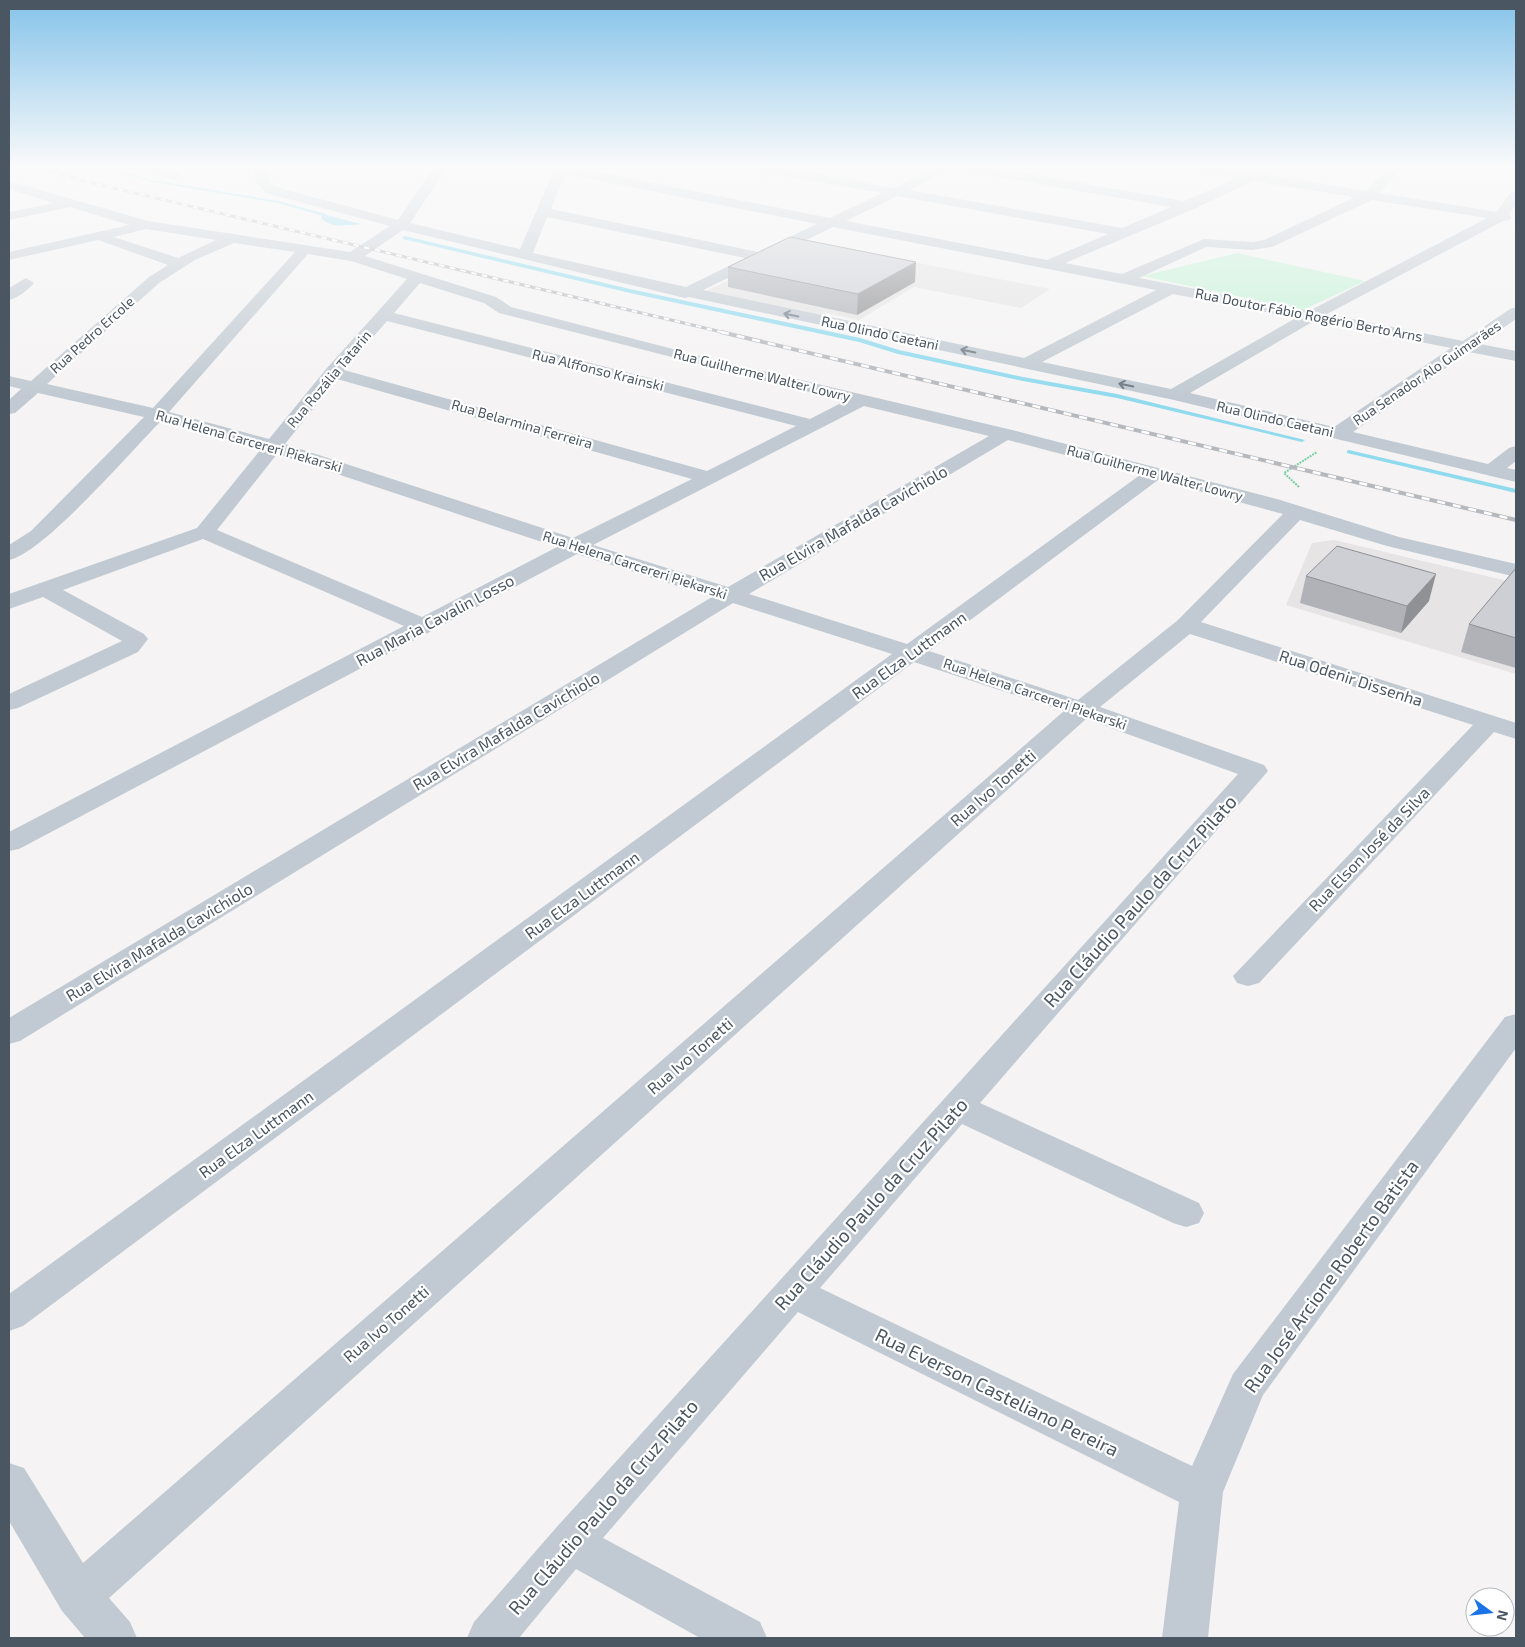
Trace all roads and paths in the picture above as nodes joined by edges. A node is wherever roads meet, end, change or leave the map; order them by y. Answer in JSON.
{"nodes":[{"id":1,"x":67,"y":243,"type":"edge"},
{"id":2,"x":118,"y":243,"type":"edge"},
{"id":3,"x":221,"y":243,"type":"edge"},
{"id":4,"x":267,"y":243,"type":"edge"},
{"id":5,"x":374,"y":243,"type":"edge"},
{"id":6,"x":472,"y":243,"type":"edge"},
{"id":7,"x":530,"y":243,"type":"edge"},
{"id":8,"x":692,"y":243,"type":"edge"},
{"id":9,"x":789,"y":243,"type":"edge"},
{"id":10,"x":937,"y":243,"type":"edge"},
{"id":11,"x":1102,"y":243,"type":"edge"},
{"id":12,"x":1269,"y":243,"type":"edge"},
{"id":13,"x":1451,"y":243,"type":"edge"},
{"id":14,"x":303,"y":248,"type":"junction"},
{"id":15,"x":9,"y":256,"type":"edge"},
{"id":16,"x":524,"y":256,"type":"junction"},
{"id":17,"x":353,"y":257,"type":"junction"},
{"id":18,"x":760,"y":257,"type":"junction"},
{"id":19,"x":180,"y":264,"type":"junction"},
{"id":20,"x":1051,"y":264,"type":"junction"},
{"id":21,"x":417,"y":276,"type":"junction"},
{"id":22,"x":1124,"y":279,"type":"junction"},
{"id":23,"x":26,"y":283,"type":"dead end"},
{"id":24,"x":1172,"y":288,"type":"junction"},
{"id":25,"x":685,"y":293,"type":"junction"},
{"id":26,"x":9,"y":295,"type":"edge"},
{"id":27,"x":1516,"y":312,"type":"edge"},
{"id":28,"x":1313,"y":315,"type":"junction"},
{"id":29,"x":384,"y":316,"type":"junction"},
{"id":30,"x":1465,"y":346,"type":"junction"},
{"id":31,"x":1516,"y":356,"type":"edge"},
{"id":32,"x":1026,"y":363,"type":"junction"},
{"id":33,"x":333,"y":372,"type":"junction"},
{"id":34,"x":9,"y":381,"type":"edge"},
{"id":35,"x":35,"y":386,"type":"junction"},
{"id":36,"x":1174,"y":395,"type":"junction"},
{"id":37,"x":862,"y":400,"type":"junction"},
{"id":38,"x":9,"y":409,"type":"edge"},
{"id":39,"x":158,"y":414,"type":"junction"},
{"id":40,"x":813,"y":425,"type":"junction"},
{"id":41,"x":1005,"y":434,"type":"junction"},
{"id":42,"x":1337,"y":434,"type":"junction"},
{"id":43,"x":273,"y":446,"type":"junction"},
{"id":44,"x":1516,"y":452,"type":"edge"},
{"id":45,"x":1310,"y":461,"type":"dead end"},
{"id":46,"x":1491,"y":471,"type":"junction"},
{"id":47,"x":1155,"y":473,"type":"junction"},
{"id":48,"x":1516,"y":476,"type":"edge"},
{"id":49,"x":711,"y":478,"type":"junction"},
{"id":50,"x":1297,"y":511,"type":"junction"},
{"id":51,"x":204,"y":532,"type":"junction"},
{"id":52,"x":575,"y":546,"type":"junction"},
{"id":53,"x":9,"y":554,"type":"edge"},
{"id":54,"x":1516,"y":570,"type":"edge"},
{"id":55,"x":46,"y":590,"type":"junction"},
{"id":56,"x":729,"y":596,"type":"junction"},
{"id":57,"x":9,"y":602,"type":"edge"},
{"id":58,"x":1186,"y":625,"type":"junction"},
{"id":59,"x":423,"y":626,"type":"junction"},
{"id":60,"x":912,"y":653,"type":"junction"},
{"id":61,"x":9,"y":703,"type":"edge"},
{"id":62,"x":1082,"y":709,"type":"junction"},
{"id":63,"x":1490,"y":722,"type":"junction"},
{"id":64,"x":1516,"y":731,"type":"edge"},
{"id":65,"x":1255,"y":771,"type":"joint"},
{"id":66,"x":9,"y":843,"type":"edge"},
{"id":67,"x":1248,"y":976,"type":"dead end"},
{"id":68,"x":1516,"y":1025,"type":"edge"},
{"id":69,"x":9,"y":1033,"type":"edge"},
{"id":70,"x":957,"y":1107,"type":"junction"},
{"id":71,"x":1186,"y":1213,"type":"dead end"},
{"id":72,"x":793,"y":1292,"type":"junction"},
{"id":73,"x":9,"y":1315,"type":"edge"},
{"id":74,"x":9,"y":1482,"type":"edge"},
{"id":75,"x":1202,"y":1492,"type":"junction"},
{"id":76,"x":570,"y":1542,"type":"junction"},
{"id":77,"x":78,"y":1596,"type":"junction"},
{"id":78,"x":114,"y":1638,"type":"edge"},
{"id":79,"x":490,"y":1638,"type":"edge"},
{"id":80,"x":744,"y":1638,"type":"edge"},
{"id":81,"x":1185,"y":1638,"type":"edge"}],
"edges":[{"from":1,"to":15,"type":"street"},
{"from":2,"to":19,"type":"street"},
{"from":3,"to":19,"type":"street","name":"Rua Pedro Ercole"},
{"from":4,"to":14,"type":"street","name":"Rua Guilherme Walter Lowry"},
{"from":5,"to":17,"type":"street"},
{"from":6,"to":16,"type":"street","name":"Rua Olindo Caetani"},
{"from":7,"to":16,"type":"street"},
{"from":8,"to":18,"type":"street"},
{"from":9,"to":18,"type":"street"},
{"from":10,"to":20,"type":"street","name":"Rua Doutor Fábio Rogério Berto Arns"},
{"from":11,"to":20,"type":"street"},
{"from":12,"to":22,"type":"street"},
{"from":13,"to":28,"type":"street"},
{"from":14,"to":17,"type":"street","name":"Rua Guilherme Walter Lowry"},
{"from":14,"to":39,"type":"street"},
{"from":16,"to":25,"type":"street","name":"Rua Olindo Caetani"},
{"from":17,"to":21,"type":"street","name":"Rua Guilherme Walter Lowry"},
{"from":18,"to":25,"type":"street"},
{"from":19,"to":35,"type":"street","name":"Rua Pedro Ercole"},
{"from":20,"to":22,"type":"street","name":"Rua Doutor Fábio Rogério Berto Arns"},
{"from":21,"to":29,"type":"street","name":"Rua Rozália Tatarin"},
{"from":21,"to":37,"type":"street","name":"Rua Guilherme Walter Lowry"},
{"from":22,"to":24,"type":"street","name":"Rua Doutor Fábio Rogério Berto Arns"},
{"from":23,"to":26,"type":"street"},
{"from":24,"to":28,"type":"street","name":"Rua Doutor Fábio Rogério Berto Arns"},
{"from":24,"to":32,"type":"street"},
{"from":32,"to":25,"type":"street","name":"Rua Olindo Caetani","one_way":true},
{"from":27,"to":30,"type":"street","name":"Rua Senador Alo Guimarães"},
{"from":28,"to":30,"type":"street","name":"Rua Doutor Fábio Rogério Berto Arns"},
{"from":28,"to":36,"type":"street"},
{"from":29,"to":33,"type":"street","name":"Rua Rozália Tatarin"},
{"from":29,"to":40,"type":"street","name":"Rua Alffonso Krainski"},
{"from":30,"to":31,"type":"street","name":"Rua Doutor Fábio Rogério Berto Arns"},
{"from":30,"to":42,"type":"street","name":"Rua Senador Alo Guimarães"},
{"from":36,"to":32,"type":"street","name":"Rua Olindo Caetani","one_way":true},
{"from":33,"to":43,"type":"street","name":"Rua Rozália Tatarin"},
{"from":33,"to":49,"type":"street","name":"Rua Belarmina Ferreira"},
{"from":34,"to":35,"type":"street","name":"Rua Helena Carcereri Piekarski"},
{"from":35,"to":38,"type":"street","name":"Rua Pedro Ercole"},
{"from":35,"to":39,"type":"street","name":"Rua Helena Carcereri Piekarski"},
{"from":36,"to":42,"type":"street","name":"Rua Olindo Caetani"},
{"from":37,"to":40,"type":"street","name":"Rua Maria Cavalin Losso"},
{"from":37,"to":41,"type":"street","name":"Rua Guilherme Walter Lowry"},
{"from":39,"to":43,"type":"street","name":"Rua Helena Carcereri Piekarski"},
{"from":39,"to":53,"type":"street"},
{"from":40,"to":49,"type":"street","name":"Rua Maria Cavalin Losso"},
{"from":41,"to":47,"type":"street","name":"Rua Guilherme Walter Lowry"},
{"from":41,"to":56,"type":"street","name":"Rua Elvira Mafalda Cavichiolo"},
{"from":42,"to":46,"type":"street","name":"Rua Olindo Caetani"},
{"from":43,"to":51,"type":"street","name":"Rua Rozália Tatarin"},
{"from":43,"to":52,"type":"street","name":"Rua Helena Carcereri Piekarski"},
{"from":44,"to":46,"type":"street"},
{"from":45,"to":50,"type":"path"},
{"from":46,"to":48,"type":"street","name":"Rua Olindo Caetani"},
{"from":47,"to":50,"type":"street","name":"Rua Guilherme Walter Lowry"},
{"from":47,"to":60,"type":"street","name":"Rua Elza Luttmann"},
{"from":49,"to":52,"type":"street","name":"Rua Maria Cavalin Losso"},
{"from":50,"to":54,"type":"street","name":"Rua Guilherme Walter Lowry"},
{"from":50,"to":58,"type":"street","name":"Rua Ivo Tonetti"},
{"from":51,"to":55,"type":"street"},
{"from":51,"to":59,"type":"street"},
{"from":52,"to":56,"type":"street","name":"Rua Helena Carcereri Piekarski"},
{"from":52,"to":59,"type":"street","name":"Rua Maria Cavalin Losso"},
{"from":55,"to":57,"type":"street"},
{"from":55,"to":61,"type":"street"},
{"from":56,"to":60,"type":"street","name":"Rua Helena Carcereri Piekarski"},
{"from":56,"to":69,"type":"street","name":"Rua Elvira Mafalda Cavichiolo"},
{"from":58,"to":62,"type":"street","name":"Rua Ivo Tonetti"},
{"from":58,"to":63,"type":"street","name":"Rua Odenir Dissenha"},
{"from":59,"to":66,"type":"street","name":"Rua Maria Cavalin Losso"},
{"from":60,"to":62,"type":"street","name":"Rua Helena Carcereri Piekarski"},
{"from":60,"to":73,"type":"street","name":"Rua Elza Luttmann"},
{"from":62,"to":65,"type":"street","name":"Rua Helena Carcereri Piekarski"},
{"from":62,"to":77,"type":"street","name":"Rua Ivo Tonetti"},
{"from":63,"to":64,"type":"street","name":"Rua Odenir Dissenha"},
{"from":63,"to":67,"type":"street","name":"Rua Elson José da Silva"},
{"from":65,"to":70,"type":"street","name":"Rua Cláudio Paulo da Cruz Pilato"},
{"from":68,"to":75,"type":"street","name":"Rua José Arcione Roberto Batista"},
{"from":70,"to":71,"type":"street"},
{"from":70,"to":72,"type":"street","name":"Rua Cláudio Paulo da Cruz Pilato"},
{"from":72,"to":75,"type":"street","name":"Rua Everson Casteliano Pereira"},
{"from":72,"to":76,"type":"street","name":"Rua Cláudio Paulo da Cruz Pilato"},
{"from":74,"to":77,"type":"street"},
{"from":75,"to":81,"type":"street","name":"Rua José Arcione Roberto Batista"},
{"from":76,"to":79,"type":"street","name":"Rua Cláudio Paulo da Cruz Pilato"},
{"from":76,"to":80,"type":"street"},
{"from":77,"to":78,"type":"street"}]}
